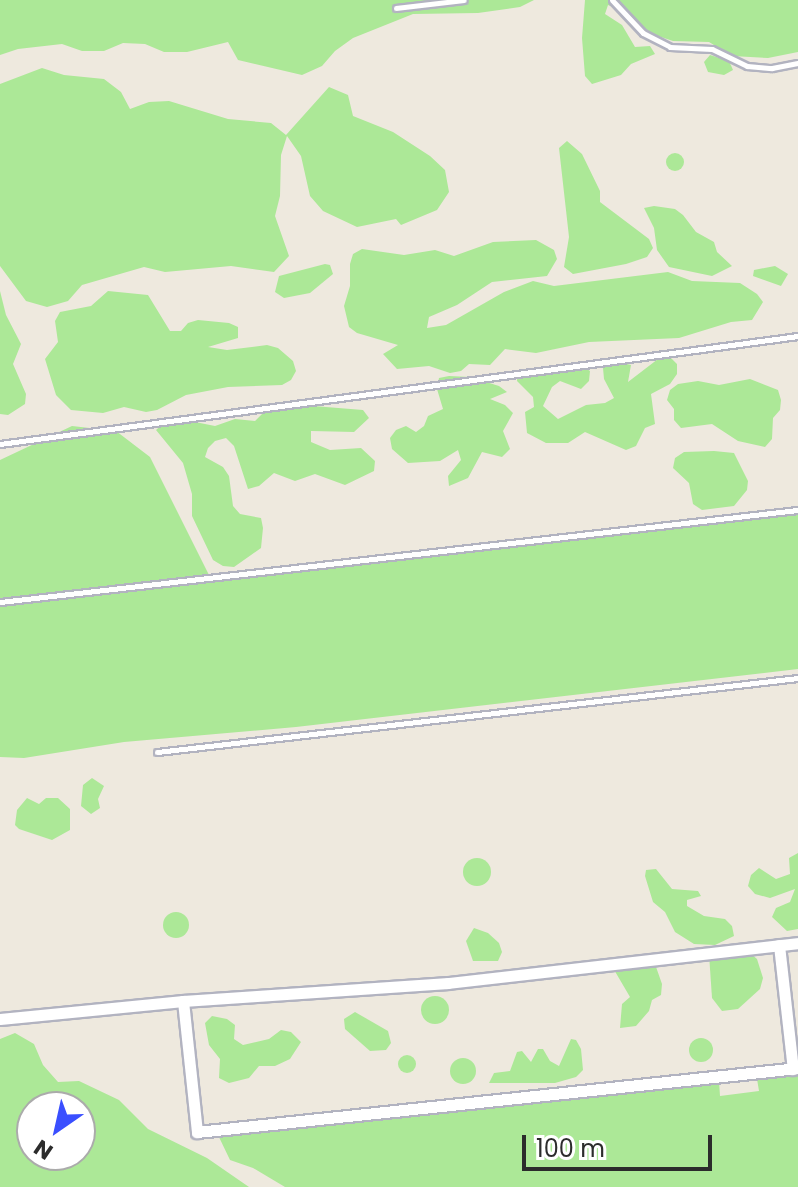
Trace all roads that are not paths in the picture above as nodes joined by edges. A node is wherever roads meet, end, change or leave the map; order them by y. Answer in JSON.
{"nodes":[{"id":1,"x":464,"y":0,"type":"edge"},
{"id":2,"x":612,"y":0,"type":"edge"},
{"id":3,"x":396,"y":8,"type":"dead end"},
{"id":4,"x":798,"y":63,"type":"edge"},
{"id":5,"x":798,"y":336,"type":"edge"},
{"id":6,"x":0,"y":444,"type":"edge"},
{"id":7,"x":798,"y":510,"type":"edge"},
{"id":8,"x":0,"y":602,"type":"edge"},
{"id":9,"x":798,"y":678,"type":"edge"},
{"id":10,"x":157,"y":752,"type":"dead end"},
{"id":11,"x":798,"y":943,"type":"edge"},
{"id":12,"x":779,"y":945,"type":"junction"},
{"id":13,"x":183,"y":1001,"type":"junction"},
{"id":14,"x":0,"y":1019,"type":"edge"},
{"id":15,"x":795,"y":1068,"type":"edge"}],
"edges":[{"from":1,"to":3,"type":"lane"},
{"from":2,"to":4,"type":"lane"},
{"from":5,"to":6,"type":"lane"},
{"from":7,"to":8,"type":"lane"},
{"from":9,"to":10,"type":"lane"},
{"from":11,"to":12,"type":"street"},
{"from":12,"to":13,"type":"street"},
{"from":12,"to":15,"type":"street"},
{"from":13,"to":14,"type":"street"},
{"from":13,"to":15,"type":"street"}]}
